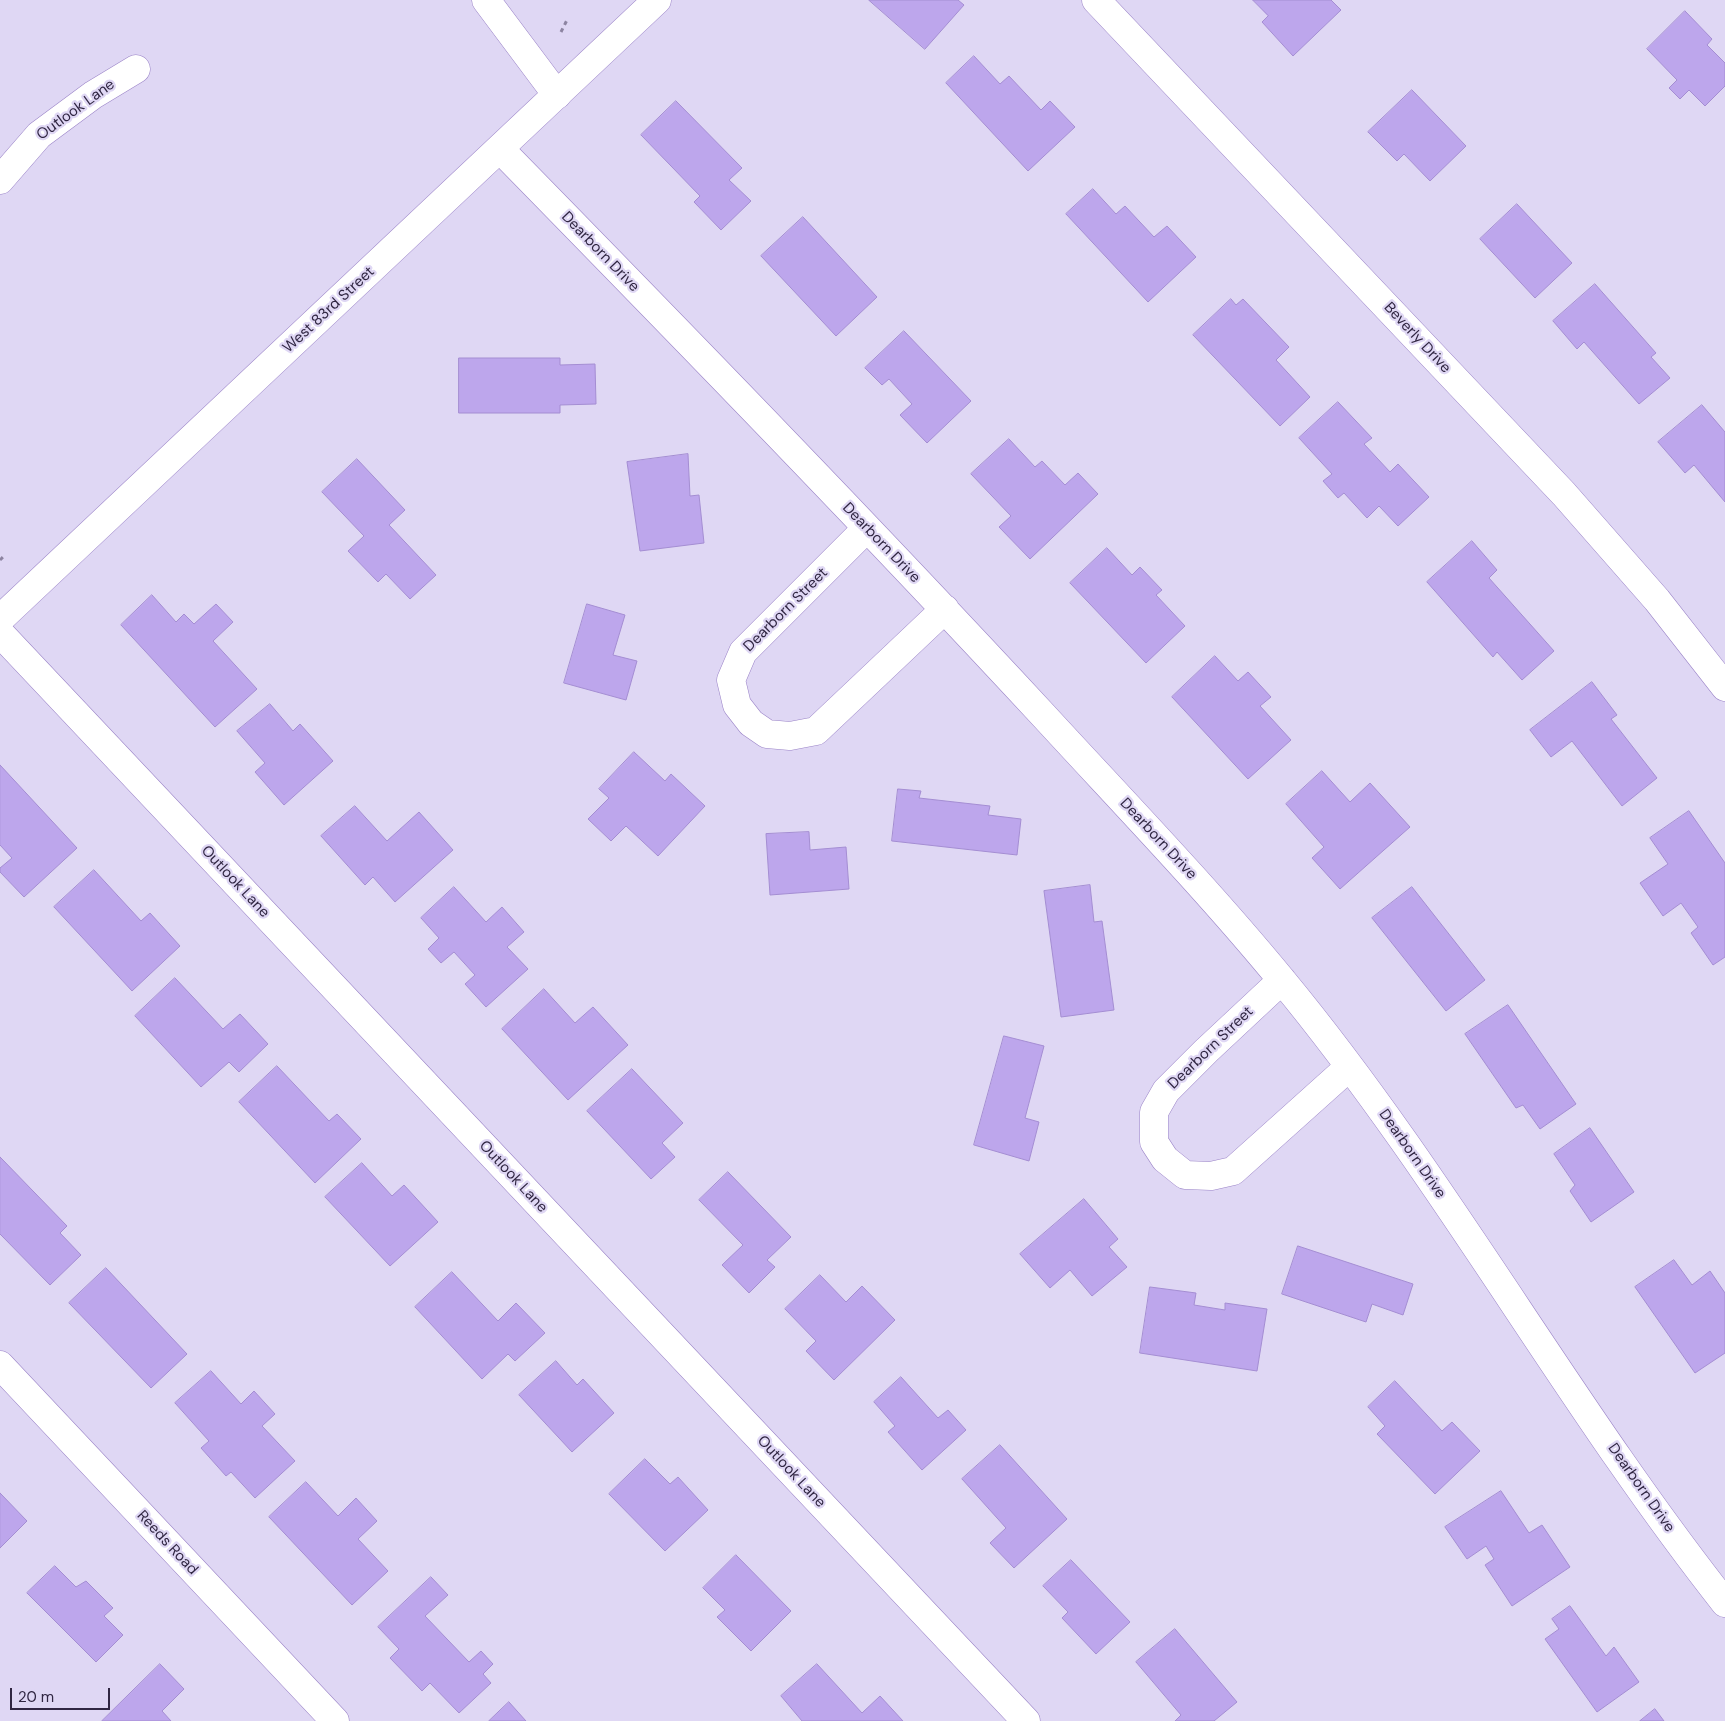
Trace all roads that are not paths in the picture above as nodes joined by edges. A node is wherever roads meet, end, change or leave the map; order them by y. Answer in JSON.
{"nodes":[{"id":1,"x":486,"y":0,"type":"edge"},
{"id":2,"x":657,"y":0,"type":"edge"},
{"id":3,"x":1096,"y":0,"type":"edge"},
{"id":4,"x":136,"y":69,"type":"dead end"},
{"id":5,"x":557,"y":95,"type":"junction"},
{"id":6,"x":500,"y":149,"type":"junction"},
{"id":7,"x":0,"y":180,"type":"edge"},
{"id":8,"x":867,"y":528,"type":"junction"},
{"id":9,"x":945,"y":609,"type":"junction"},
{"id":10,"x":0,"y":619,"type":"edge"},
{"id":11,"x":0,"y":633,"type":"edge"},
{"id":12,"x":1725,"y":688,"type":"edge"},
{"id":13,"x":1282,"y":980,"type":"junction"},
{"id":14,"x":1349,"y":1067,"type":"junction"},
{"id":15,"x":0,"y":1365,"type":"edge"},
{"id":16,"x":1725,"y":1603,"type":"edge"},
{"id":17,"x":335,"y":1721,"type":"edge"},
{"id":18,"x":1026,"y":1721,"type":"edge"}],
"edges":[{"from":1,"to":5,"type":"street"},
{"from":2,"to":5,"type":"street","name":"West 83rd Street"},
{"from":3,"to":12,"type":"street","name":"Beverly Drive"},
{"from":4,"to":7,"type":"street","name":"Outlook Lane"},
{"from":5,"to":6,"type":"street","name":"West 83rd Street"},
{"from":6,"to":8,"type":"street","name":"Dearborn Drive"},
{"from":6,"to":10,"type":"street","name":"West 83rd Street"},
{"from":8,"to":9,"type":"street","name":"Dearborn Drive"},
{"from":8,"to":9,"type":"street","name":"Dearborn Street"},
{"from":9,"to":13,"type":"street","name":"Dearborn Drive"},
{"from":11,"to":18,"type":"street","name":"Outlook Lane"},
{"from":13,"to":14,"type":"street","name":"Dearborn Drive"},
{"from":13,"to":14,"type":"street","name":"Dearborn Street"},
{"from":14,"to":16,"type":"street","name":"Dearborn Drive"},
{"from":15,"to":17,"type":"street","name":"Reeds Road"}]}
